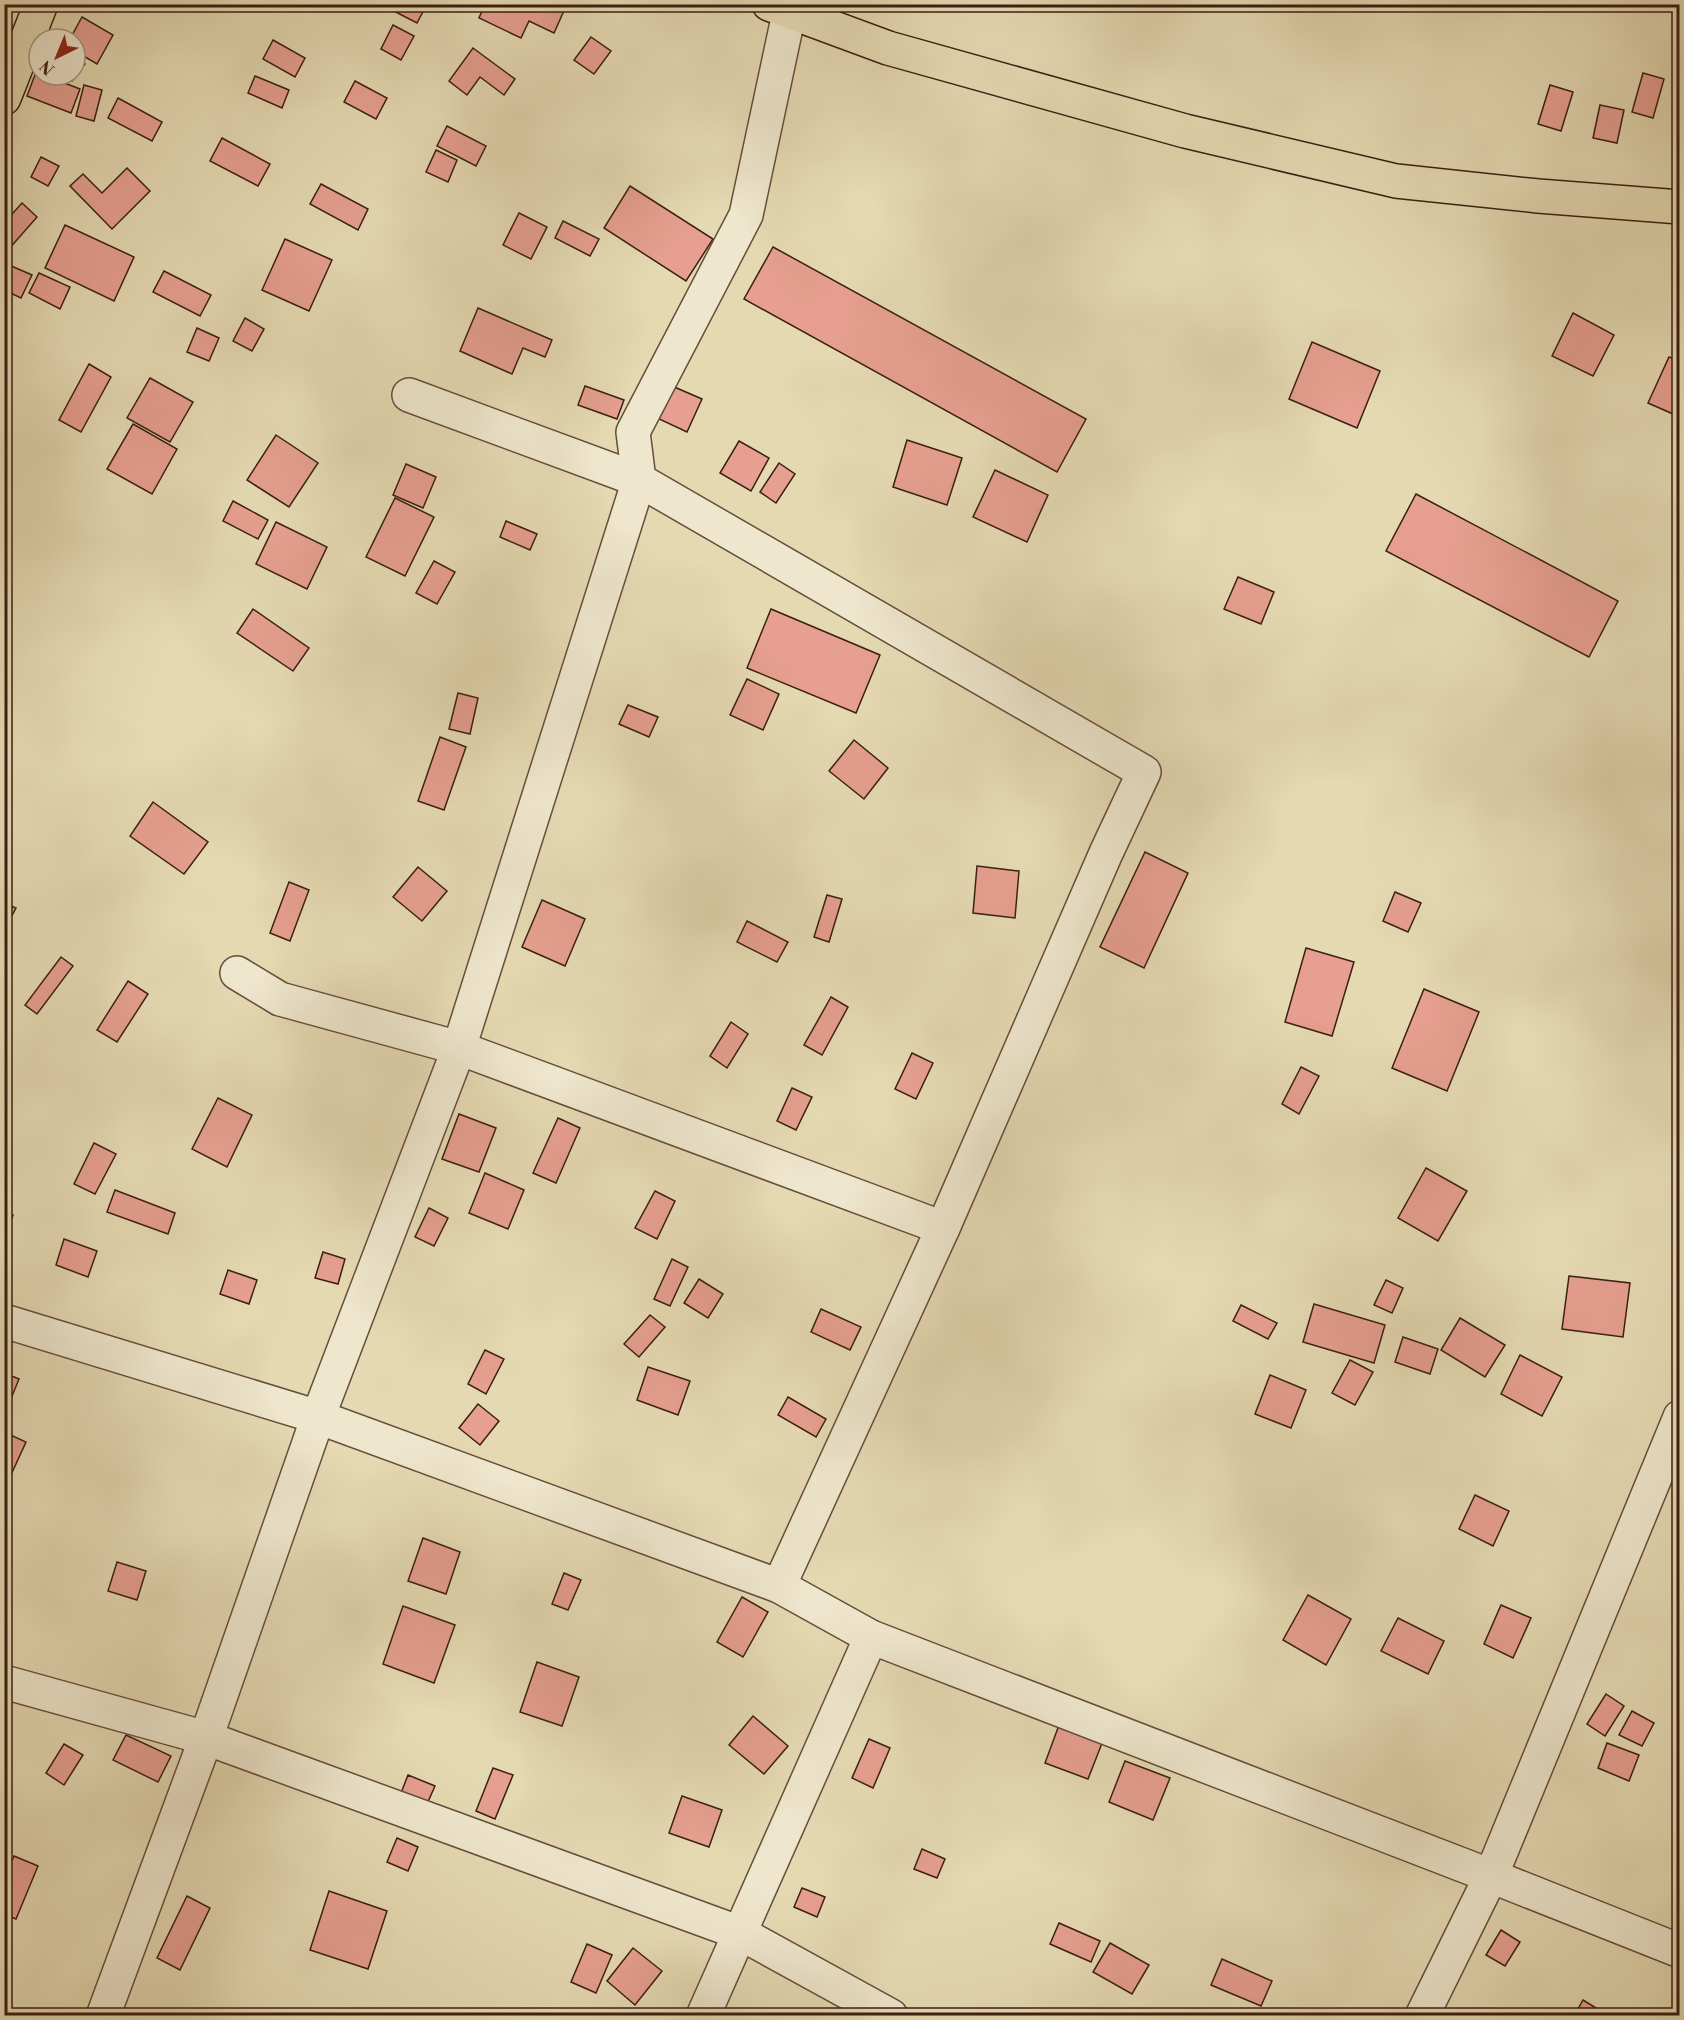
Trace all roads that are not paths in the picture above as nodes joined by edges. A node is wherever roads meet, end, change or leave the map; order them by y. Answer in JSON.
{"nodes":[{"id":1,"x":41,"y":4,"type":"edge"},
{"id":2,"x":783,"y":7,"type":"edge"},
{"id":3,"x":4,"y":98,"type":"edge"},
{"id":4,"x":1680,"y":207,"type":"edge"},
{"id":5,"x":409,"y":395,"type":"dead end"},
{"id":6,"x":639,"y":480,"type":"junction"},
{"id":7,"x":237,"y":973,"type":"dead end"},
{"id":8,"x":459,"y":1048,"type":"junction"},
{"id":9,"x":942,"y":1228,"type":"junction"},
{"id":10,"x":4,"y":1322,"type":"edge"},
{"id":11,"x":318,"y":1416,"type":"junction"},
{"id":12,"x":1680,"y":1418,"type":"edge"},
{"id":13,"x":779,"y":1586,"type":"junction"},
{"id":14,"x":871,"y":1637,"type":"junction"},
{"id":15,"x":4,"y":1682,"type":"edge"},
{"id":16,"x":206,"y":1738,"type":"junction"},
{"id":17,"x":1491,"y":1876,"type":"junction"},
{"id":18,"x":740,"y":1933,"type":"junction"},
{"id":19,"x":1680,"y":1951,"type":"edge"},
{"id":20,"x":103,"y":2016,"type":"edge"},
{"id":21,"x":703,"y":2016,"type":"edge"},
{"id":22,"x":891,"y":2016,"type":"edge"},
{"id":23,"x":1422,"y":2016,"type":"edge"}],
"edges":[{"from":1,"to":3,"type":"main road"},
{"from":2,"to":4,"type":"main road"},
{"from":2,"to":6,"type":"street"},
{"from":5,"to":6,"type":"street"},
{"from":6,"to":8,"type":"street"},
{"from":6,"to":9,"type":"street"},
{"from":7,"to":8,"type":"street"},
{"from":8,"to":9,"type":"street"},
{"from":8,"to":11,"type":"street"},
{"from":9,"to":13,"type":"street"},
{"from":10,"to":11,"type":"street"},
{"from":11,"to":13,"type":"street"},
{"from":11,"to":16,"type":"street"},
{"from":12,"to":17,"type":"street"},
{"from":13,"to":14,"type":"street"},
{"from":14,"to":17,"type":"street"},
{"from":14,"to":18,"type":"street"},
{"from":15,"to":16,"type":"street"},
{"from":16,"to":18,"type":"street"},
{"from":16,"to":20,"type":"street"},
{"from":17,"to":19,"type":"street"},
{"from":17,"to":23,"type":"street"},
{"from":18,"to":21,"type":"street"},
{"from":18,"to":22,"type":"street"}]}
